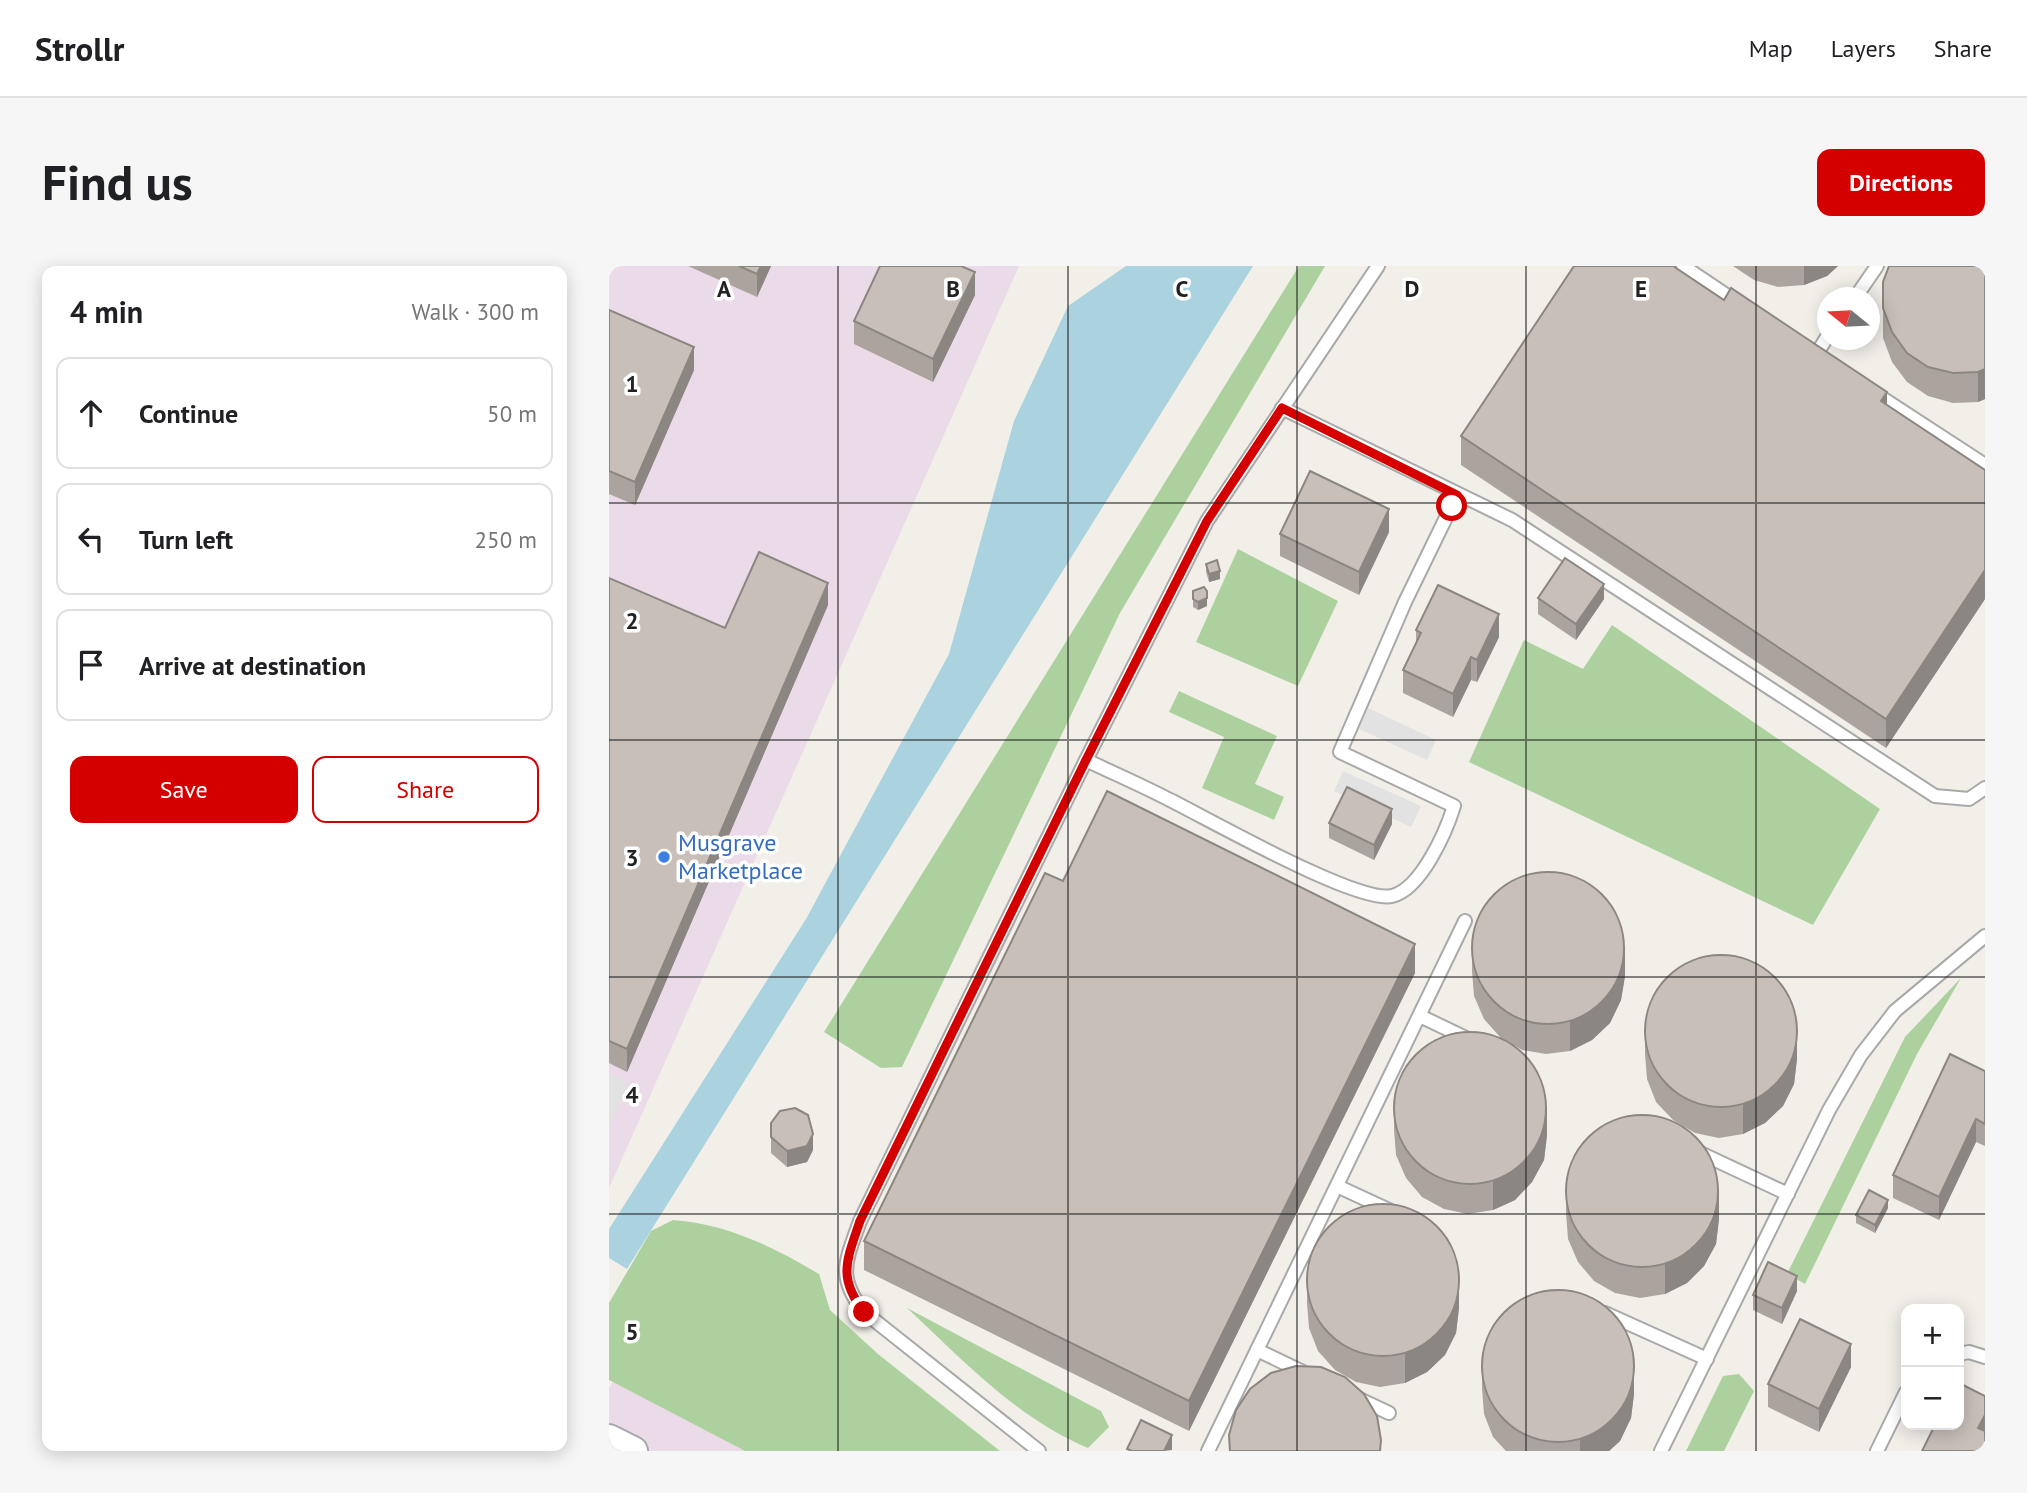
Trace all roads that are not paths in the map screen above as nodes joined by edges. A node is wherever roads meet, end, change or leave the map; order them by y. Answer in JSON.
{"nodes":[{"id":1,"x":1378,"y":266,"type":"edge"},
{"id":2,"x":1683,"y":266,"type":"edge"},
{"id":3,"x":1877,"y":266,"type":"edge"},
{"id":4,"x":1863,"y":287,"type":"edge"},
{"id":5,"x":1747,"y":309,"type":"edge"},
{"id":6,"x":1820,"y":350,"type":"edge"},
{"id":7,"x":1817,"y":355,"type":"edge"},
{"id":8,"x":1861,"y":384,"type":"edge"},
{"id":9,"x":1282,"y":408,"type":"junction"},
{"id":10,"x":1985,"y":464,"type":"edge"},
{"id":11,"x":1457,"y":495,"type":"junction"},
{"id":12,"x":1086,"y":760,"type":"junction"},
{"id":13,"x":1985,"y":788,"type":"edge"},
{"id":14,"x":1465,"y":921,"type":"dead end"},
{"id":15,"x":1985,"y":936,"type":"edge"},
{"id":16,"x":1420,"y":1016,"type":"junction"},
{"id":17,"x":1478,"y":1044,"type":"edge"},
{"id":18,"x":1679,"y":1143,"type":"edge"},
{"id":19,"x":1337,"y":1186,"type":"junction"},
{"id":20,"x":1788,"y":1194,"type":"junction"},
{"id":21,"x":1405,"y":1217,"type":"edge"},
{"id":22,"x":1593,"y":1308,"type":"edge"},
{"id":23,"x":1257,"y":1350,"type":"junction"},
{"id":24,"x":1964,"y":1353,"type":"edge"},
{"id":25,"x":1985,"y":1357,"type":"edge"},
{"id":26,"x":1707,"y":1359,"type":"junction"},
{"id":27,"x":1317,"y":1379,"type":"edge"},
{"id":28,"x":1341,"y":1390,"type":"edge"},
{"id":29,"x":1901,"y":1402,"type":"edge"},
{"id":30,"x":1389,"y":1413,"type":"dead end"},
{"id":31,"x":609,"y":1439,"type":"edge"},
{"id":32,"x":633,"y":1451,"type":"edge"},
{"id":33,"x":1038,"y":1451,"type":"edge"},
{"id":34,"x":1208,"y":1451,"type":"edge"},
{"id":35,"x":1661,"y":1451,"type":"edge"},
{"id":36,"x":1877,"y":1451,"type":"edge"}],
"edges":[{"from":1,"to":9,"type":"lane"},
{"from":2,"to":5,"type":"lane"},
{"from":3,"to":4,"type":"lane"},
{"from":6,"to":7,"type":"lane"},
{"from":8,"to":10,"type":"lane"},
{"from":9,"to":11,"type":"lane"},
{"from":9,"to":12,"type":"lane"},
{"from":11,"to":12,"type":"lane"},
{"from":11,"to":13,"type":"lane"},
{"from":12,"to":33,"type":"lane"},
{"from":14,"to":16,"type":"lane"},
{"from":15,"to":20,"type":"lane"},
{"from":16,"to":17,"type":"lane"},
{"from":16,"to":19,"type":"lane"},
{"from":18,"to":20,"type":"lane"},
{"from":19,"to":21,"type":"lane"},
{"from":19,"to":23,"type":"lane"},
{"from":20,"to":26,"type":"lane"},
{"from":22,"to":26,"type":"lane"},
{"from":23,"to":27,"type":"lane"},
{"from":23,"to":34,"type":"lane"},
{"from":24,"to":25,"type":"lane"},
{"from":26,"to":35,"type":"lane"},
{"from":28,"to":30,"type":"lane"},
{"from":29,"to":36,"type":"lane"},
{"from":31,"to":32,"type":"street"}]}
